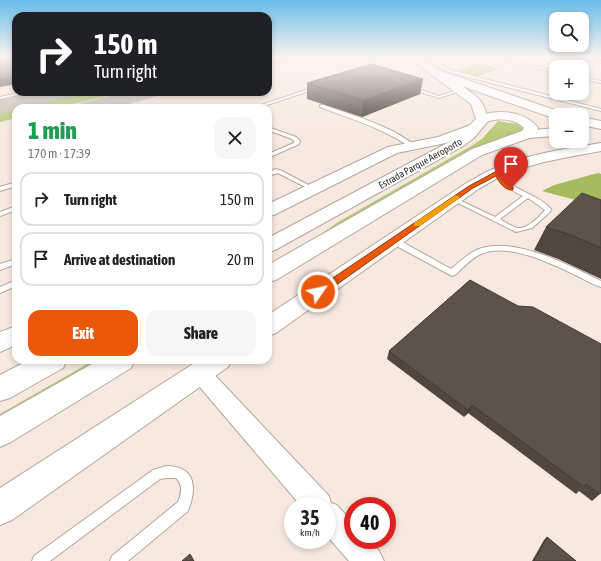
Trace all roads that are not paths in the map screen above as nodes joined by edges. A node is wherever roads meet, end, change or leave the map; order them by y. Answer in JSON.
{"nodes":[{"id":1,"x":451,"y":83,"type":"edge"},
{"id":2,"x":463,"y":83,"type":"edge"},
{"id":3,"x":496,"y":83,"type":"edge"},
{"id":4,"x":319,"y":87,"type":"edge"},
{"id":5,"x":408,"y":87,"type":"edge"},
{"id":6,"x":460,"y":90,"type":"junction"},
{"id":7,"x":12,"y":96,"type":"edge"},
{"id":8,"x":0,"y":98,"type":"edge"},
{"id":9,"x":266,"y":104,"type":"edge"},
{"id":10,"x":322,"y":106,"type":"edge"},
{"id":11,"x":601,"y":110,"type":"edge"},
{"id":12,"x":549,"y":112,"type":"edge"},
{"id":13,"x":589,"y":122,"type":"edge"},
{"id":14,"x":479,"y":123,"type":"junction"},
{"id":15,"x":601,"y":125,"type":"edge"},
{"id":16,"x":272,"y":130,"type":"edge"},
{"id":17,"x":589,"y":131,"type":"edge"},
{"id":18,"x":549,"y":132,"type":"edge"},
{"id":19,"x":601,"y":132,"type":"edge"},
{"id":20,"x":527,"y":134,"type":"junction"},
{"id":21,"x":412,"y":146,"type":"junction"},
{"id":22,"x":601,"y":147,"type":"edge"},
{"id":23,"x":272,"y":154,"type":"edge"},
{"id":24,"x":272,"y":172,"type":"edge"},
{"id":25,"x":497,"y":173,"type":"junction"},
{"id":26,"x":12,"y":186,"type":"edge"},
{"id":27,"x":312,"y":189,"type":"junction"},
{"id":28,"x":0,"y":190,"type":"edge"},
{"id":29,"x":527,"y":196,"type":"junction"},
{"id":30,"x":453,"y":199,"type":"junction"},
{"id":31,"x":272,"y":209,"type":"edge"},
{"id":32,"x":12,"y":210,"type":"edge"},
{"id":33,"x":0,"y":214,"type":"edge"},
{"id":34,"x":496,"y":219,"type":"junction"},
{"id":35,"x":394,"y":241,"type":"junction"},
{"id":36,"x":272,"y":244,"type":"edge"},
{"id":37,"x":12,"y":262,"type":"edge"},
{"id":38,"x":0,"y":267,"type":"edge"},
{"id":39,"x":272,"y":273,"type":"edge"},
{"id":40,"x":601,"y":284,"type":"edge"},
{"id":41,"x":12,"y":285,"type":"edge"},
{"id":42,"x":0,"y":290,"type":"edge"},
{"id":43,"x":272,"y":324,"type":"edge"},
{"id":44,"x":12,"y":337,"type":"edge"},
{"id":45,"x":0,"y":342,"type":"edge"},
{"id":46,"x":37,"y":364,"type":"edge"},
{"id":47,"x":47,"y":364,"type":"edge"},
{"id":48,"x":115,"y":364,"type":"edge"},
{"id":49,"x":210,"y":367,"type":"edge"},
{"id":50,"x":0,"y":378,"type":"edge"},
{"id":51,"x":0,"y":389,"type":"edge"},
{"id":52,"x":0,"y":432,"type":"edge"},
{"id":53,"x":312,"y":497,"type":"edge"},
{"id":54,"x":0,"y":508,"type":"edge"},
{"id":55,"x":336,"y":525,"type":"edge"},
{"id":56,"x":39,"y":561,"type":"edge"},
{"id":57,"x":117,"y":561,"type":"edge"},
{"id":58,"x":368,"y":561,"type":"edge"}],
"edges":[{"from":1,"to":6,"type":"main road"},
{"from":2,"to":12,"type":"main road"},
{"from":3,"to":11,"type":"lane"},
{"from":4,"to":9,"type":"lane"},
{"from":5,"to":6,"type":"lane"},
{"from":6,"to":14,"type":"main road"},
{"from":7,"to":8,"type":"lane"},
{"from":10,"to":21,"type":"lane"},
{"from":13,"to":15,"type":"main road"},
{"from":14,"to":20,"type":"main road"},
{"from":14,"to":21,"type":"street"},
{"from":14,"to":36,"type":"main road","name":"Estrada Parque Aeroporto"},
{"from":16,"to":23,"type":"lane"},
{"from":17,"to":19,"type":"main road"},
{"from":18,"to":20,"type":"main road","name":"Estrada Parque Aeroporto"},
{"from":20,"to":39,"type":"main road","name":"Estrada Parque Aeroporto"},
{"from":21,"to":27,"type":"street"},
{"from":22,"to":25,"type":"street"},
{"from":24,"to":27,"type":"lane"},
{"from":25,"to":29,"type":"lane"},
{"from":25,"to":30,"type":"street"},
{"from":26,"to":28,"type":"lane"},
{"from":27,"to":31,"type":"street"},
{"from":29,"to":34,"type":"lane"},
{"from":29,"to":34,"type":"lane"},
{"from":30,"to":34,"type":"lane"},
{"from":30,"to":35,"type":"street"},
{"from":32,"to":33,"type":"lane"},
{"from":35,"to":40,"type":"lane"},
{"from":35,"to":43,"type":"street"},
{"from":37,"to":38,"type":"lane"},
{"from":41,"to":42,"type":"lane"},
{"from":44,"to":45,"type":"street"},
{"from":46,"to":50,"type":"main road"},
{"from":47,"to":51,"type":"main road"},
{"from":48,"to":52,"type":"main road"},
{"from":49,"to":53,"type":"street"},
{"from":49,"to":54,"type":"street"},
{"from":55,"to":58,"type":"street"},
{"from":56,"to":57,"type":"lane"}]}
